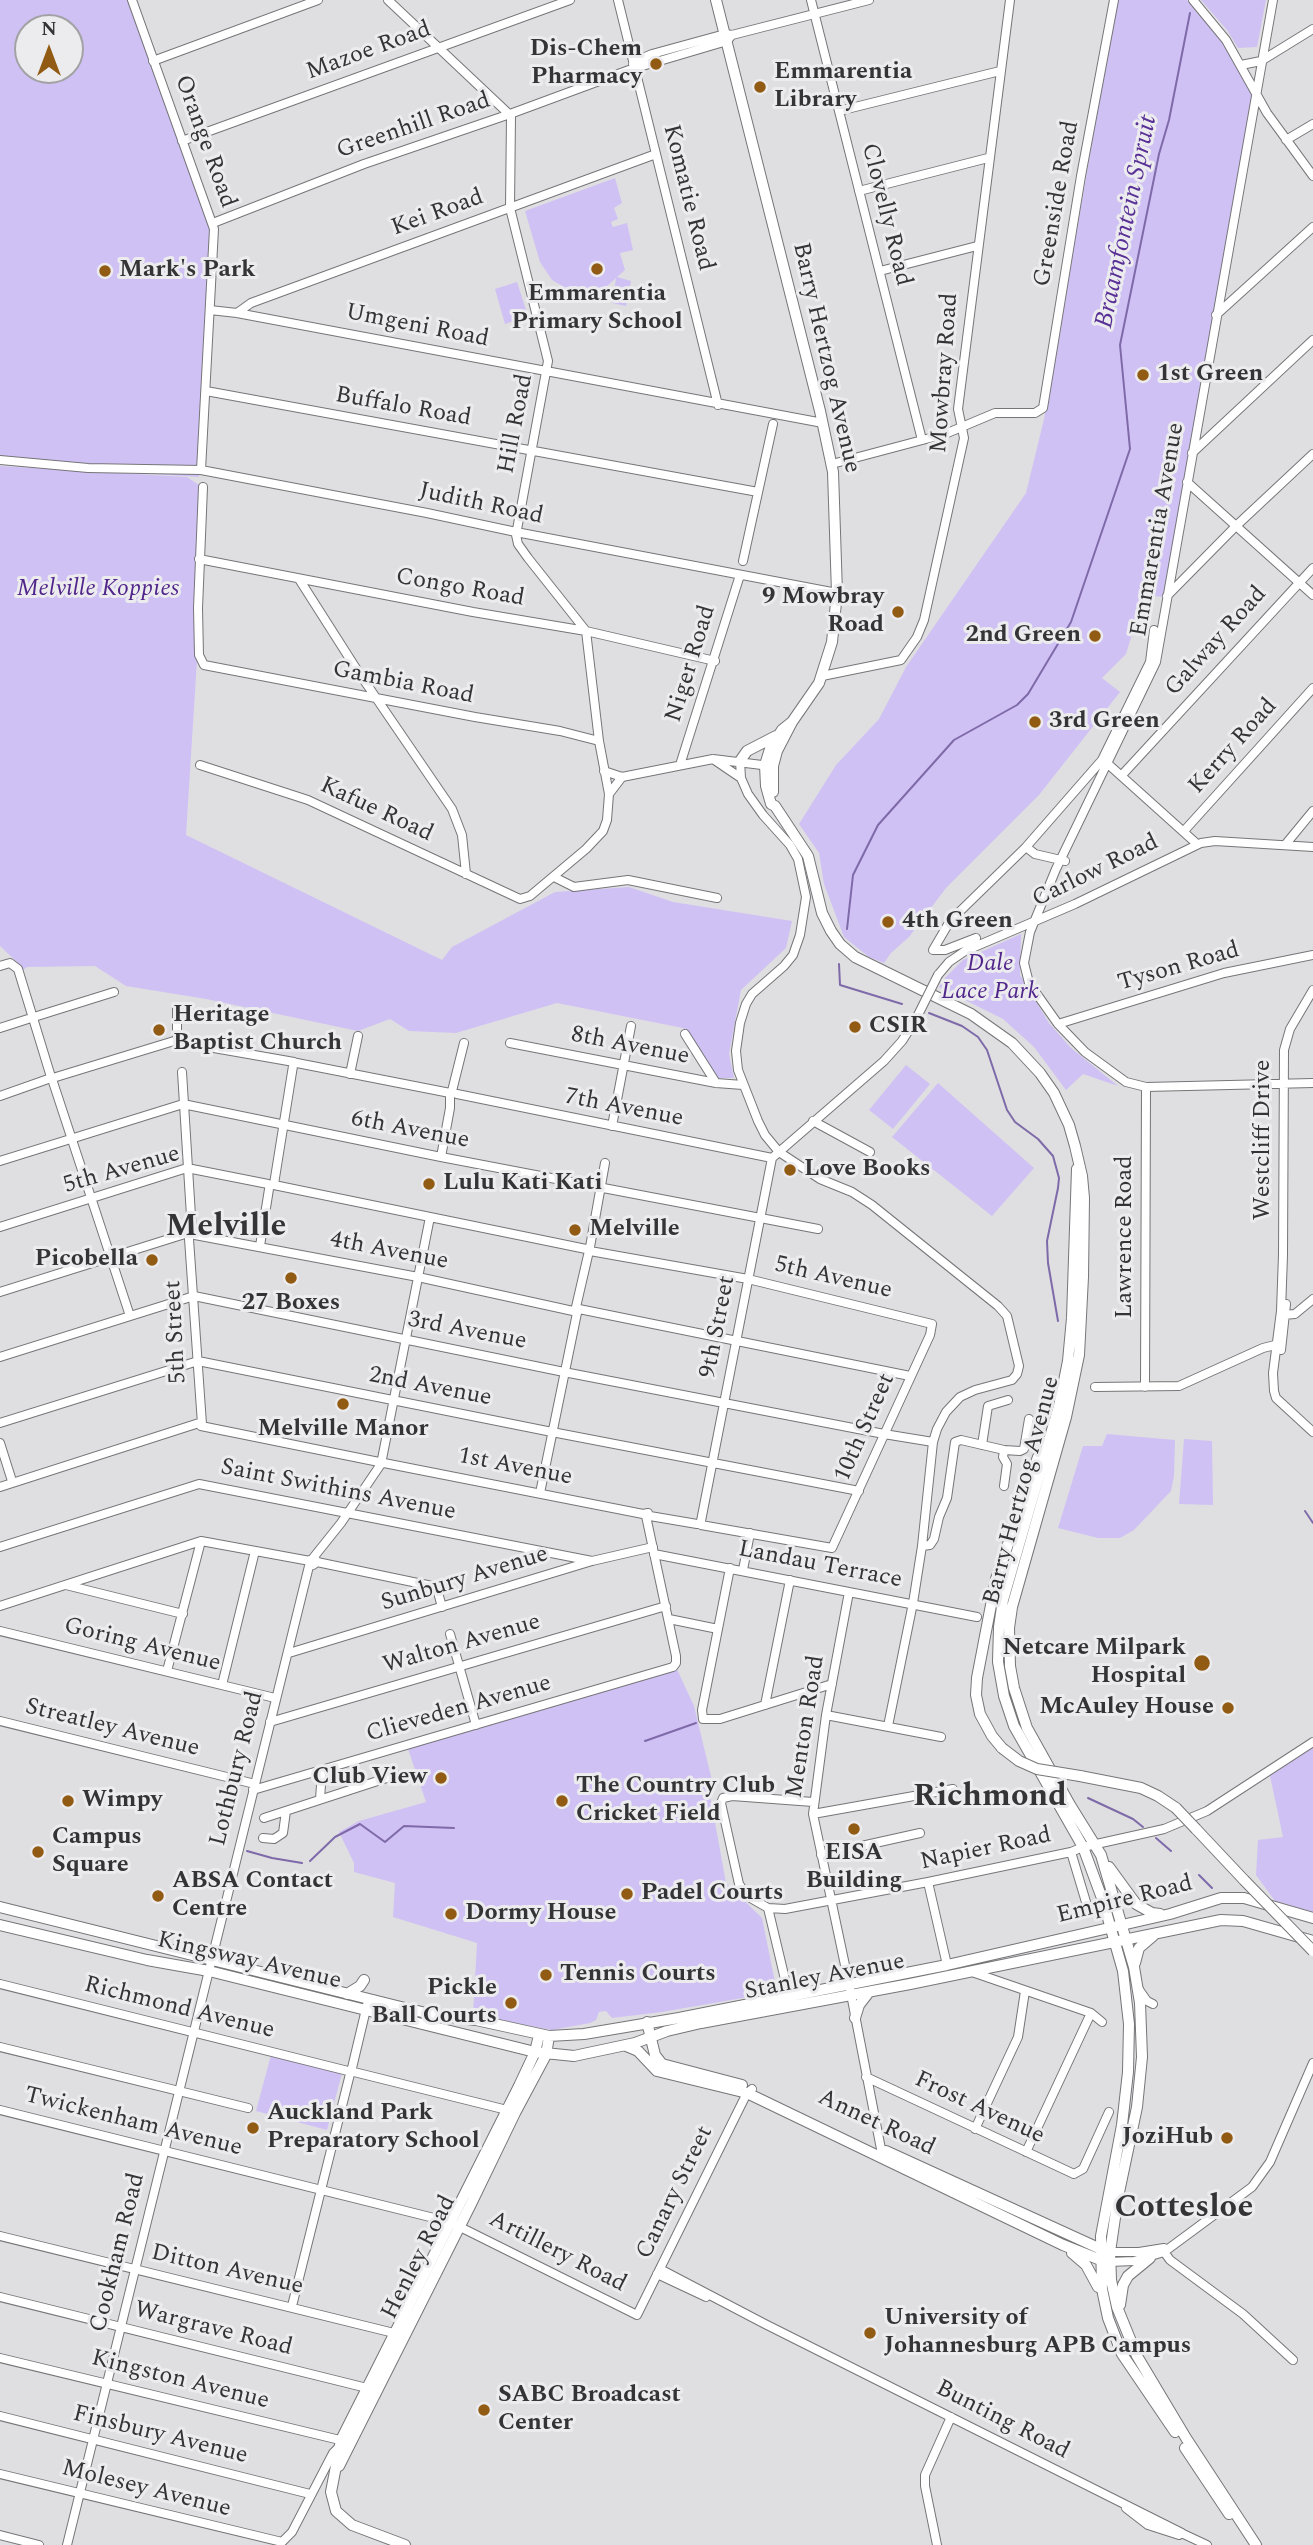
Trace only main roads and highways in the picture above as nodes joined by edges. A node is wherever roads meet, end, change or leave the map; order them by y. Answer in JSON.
{"nodes":[{"id":1,"x":716,"y":0,"type":"edge"},
{"id":2,"x":792,"y":722,"type":"junction"},
{"id":3,"x":778,"y":735,"type":"junction"},
{"id":4,"x":740,"y":761,"type":"road end"},
{"id":5,"x":769,"y":766,"type":"junction"},
{"id":6,"x":1079,"y":1162,"type":"junction"},
{"id":7,"x":1062,"y":1393,"type":"junction"},
{"id":8,"x":1101,"y":1855,"type":"junction"},
{"id":9,"x":0,"y":1907,"type":"edge"},
{"id":10,"x":1170,"y":1914,"type":"junction"},
{"id":11,"x":1313,"y":1918,"type":"edge"},
{"id":12,"x":0,"y":1924,"type":"edge"},
{"id":13,"x":1123,"y":1924,"type":"junction"},
{"id":14,"x":1111,"y":1927,"type":"junction"},
{"id":15,"x":1159,"y":1932,"type":"junction"},
{"id":16,"x":1128,"y":1939,"type":"junction"},
{"id":17,"x":1115,"y":1941,"type":"junction"},
{"id":18,"x":1313,"y":1941,"type":"edge"},
{"id":19,"x":1313,"y":1951,"type":"edge"},
{"id":20,"x":947,"y":1965,"type":"joint"},
{"id":21,"x":210,"y":1966,"type":"junction"},
{"id":22,"x":1135,"y":1966,"type":"junction"},
{"id":23,"x":969,"y":1971,"type":"joint"},
{"id":24,"x":363,"y":1980,"type":"dead end"},
{"id":25,"x":850,"y":1990,"type":"junction"},
{"id":26,"x":869,"y":1991,"type":"junction"},
{"id":27,"x":347,"y":1994,"type":"junction"},
{"id":28,"x":855,"y":2018,"type":"road end"},
{"id":29,"x":647,"y":2022,"type":"junction"},
{"id":30,"x":544,"y":2036,"type":"junction"},
{"id":31,"x":652,"y":2038,"type":"junction"},
{"id":32,"x":625,"y":2046,"type":"junction"},
{"id":33,"x":541,"y":2053,"type":"junction"},
{"id":34,"x":750,"y":2091,"type":"junction"},
{"id":35,"x":881,"y":2152,"type":"junction"},
{"id":36,"x":1063,"y":2245,"type":"junction"},
{"id":37,"x":1105,"y":2256,"type":"junction"},
{"id":38,"x":1150,"y":2258,"type":"road end"},
{"id":39,"x":1104,"y":2301,"type":"junction"},
{"id":40,"x":1121,"y":2321,"type":"junction"},
{"id":41,"x":1214,"y":2484,"type":"junction"},
{"id":42,"x":1238,"y":2522,"type":"junction"},
{"id":43,"x":405,"y":2545,"type":"edge"},
{"id":44,"x":1250,"y":2545,"type":"edge"},
{"id":45,"x":1256,"y":2545,"type":"edge"}],
"edges":[{"from":1,"to":2,"type":"main road","name":"Barry Hertzog Avenue"},
{"from":2,"to":3,"type":"main road","name":"Barry Hertzog Avenue"},
{"from":2,"to":5,"type":"main road","name":"Barry Hertzog Avenue"},
{"from":3,"to":4,"type":"main road"},
{"from":3,"to":5,"type":"main road","name":"Barry Hertzog Avenue"},
{"from":5,"to":6,"type":"main road","name":"Barry Hertzog Avenue"},
{"from":6,"to":7,"type":"main road","name":"Barry Hertzog Avenue"},
{"from":6,"to":8,"type":"main road","name":"Barry Hertzog Avenue"},
{"from":7,"to":14,"type":"main road","name":"Barry Hertzog Avenue"},
{"from":7,"to":19,"type":"main road","bridge":true},
{"from":8,"to":10,"type":"main road"},
{"from":8,"to":13,"type":"main road","name":"Barry Hertzog Avenue"},
{"from":9,"to":21,"type":"main road","name":"Kingsway Avenue"},
{"from":10,"to":11,"type":"main road","name":"Empire Road"},
{"from":10,"to":13,"type":"main road","name":"Empire Road"},
{"from":12,"to":21,"type":"main road","name":"Kingsway Avenue"},
{"from":13,"to":14,"type":"main road","name":"Empire Road"},
{"from":13,"to":16,"type":"main road","name":"Barry Hertzog Avenue"},
{"from":14,"to":17,"type":"main road","name":"Barry Hertzog Avenue"},
{"from":14,"to":20,"type":"main road","name":"Empire Road"},
{"from":15,"to":16,"type":"main road","name":"Empire Road"},
{"from":15,"to":18,"type":"main road","name":"Empire Road"},
{"from":15,"to":22,"type":"main road"},
{"from":16,"to":17,"type":"main road","name":"Empire Road"},
{"from":16,"to":22,"type":"main road","name":"Barry Hertzog Avenue"},
{"from":17,"to":23,"type":"main road","name":"Empire Road"},
{"from":17,"to":37,"type":"main road","name":"Barry Hertzog Avenue"},
{"from":20,"to":25,"type":"main road","name":"Stanley Avenue"},
{"from":21,"to":27,"type":"main road","name":"Kingsway Avenue"},
{"from":21,"to":33,"type":"main road","name":"Kingsway Avenue"},
{"from":22,"to":37,"type":"main road","name":"Barry Hertzog Avenue"},
{"from":23,"to":26,"type":"main road","name":"Stanley Avenue"},
{"from":24,"to":27,"type":"main road"},
{"from":25,"to":26,"type":"main road","name":"Stanley Avenue"},
{"from":25,"to":29,"type":"main road","name":"Stanley Avenue"},
{"from":25,"to":31,"type":"main road","name":"Stanley Avenue"},
{"from":26,"to":28,"type":"main road"},
{"from":27,"to":30,"type":"main road","name":"Kingsway Avenue"},
{"from":29,"to":30,"type":"main road","name":"Kingsway Avenue"},
{"from":29,"to":31,"type":"main road","name":"Annet Road"},
{"from":30,"to":33,"type":"main road","name":"Henley Road"},
{"from":31,"to":32,"type":"main road","name":"Kingsway Avenue"},
{"from":31,"to":34,"type":"main road","name":"Annet Road"},
{"from":32,"to":33,"type":"main road","name":"Kingsway Avenue"},
{"from":32,"to":34,"type":"main road","name":"Annet Road"},
{"from":33,"to":43,"type":"main road","name":"Henley Road"},
{"from":34,"to":35,"type":"main road","name":"Annet Road"},
{"from":35,"to":36,"type":"main road","name":"Annet Road"},
{"from":35,"to":37,"type":"main road","name":"Annet Road"},
{"from":36,"to":37,"type":"main road","name":"Annet Road"},
{"from":36,"to":39,"type":"main road"},
{"from":37,"to":39,"type":"main road"},
{"from":37,"to":40,"type":"main road"},
{"from":38,"to":40,"type":"main road"},
{"from":39,"to":41,"type":"main road"},
{"from":40,"to":41,"type":"main road"},
{"from":41,"to":42,"type":"main road"},
{"from":42,"to":44,"type":"main road"},
{"from":42,"to":45,"type":"main road"}]}
